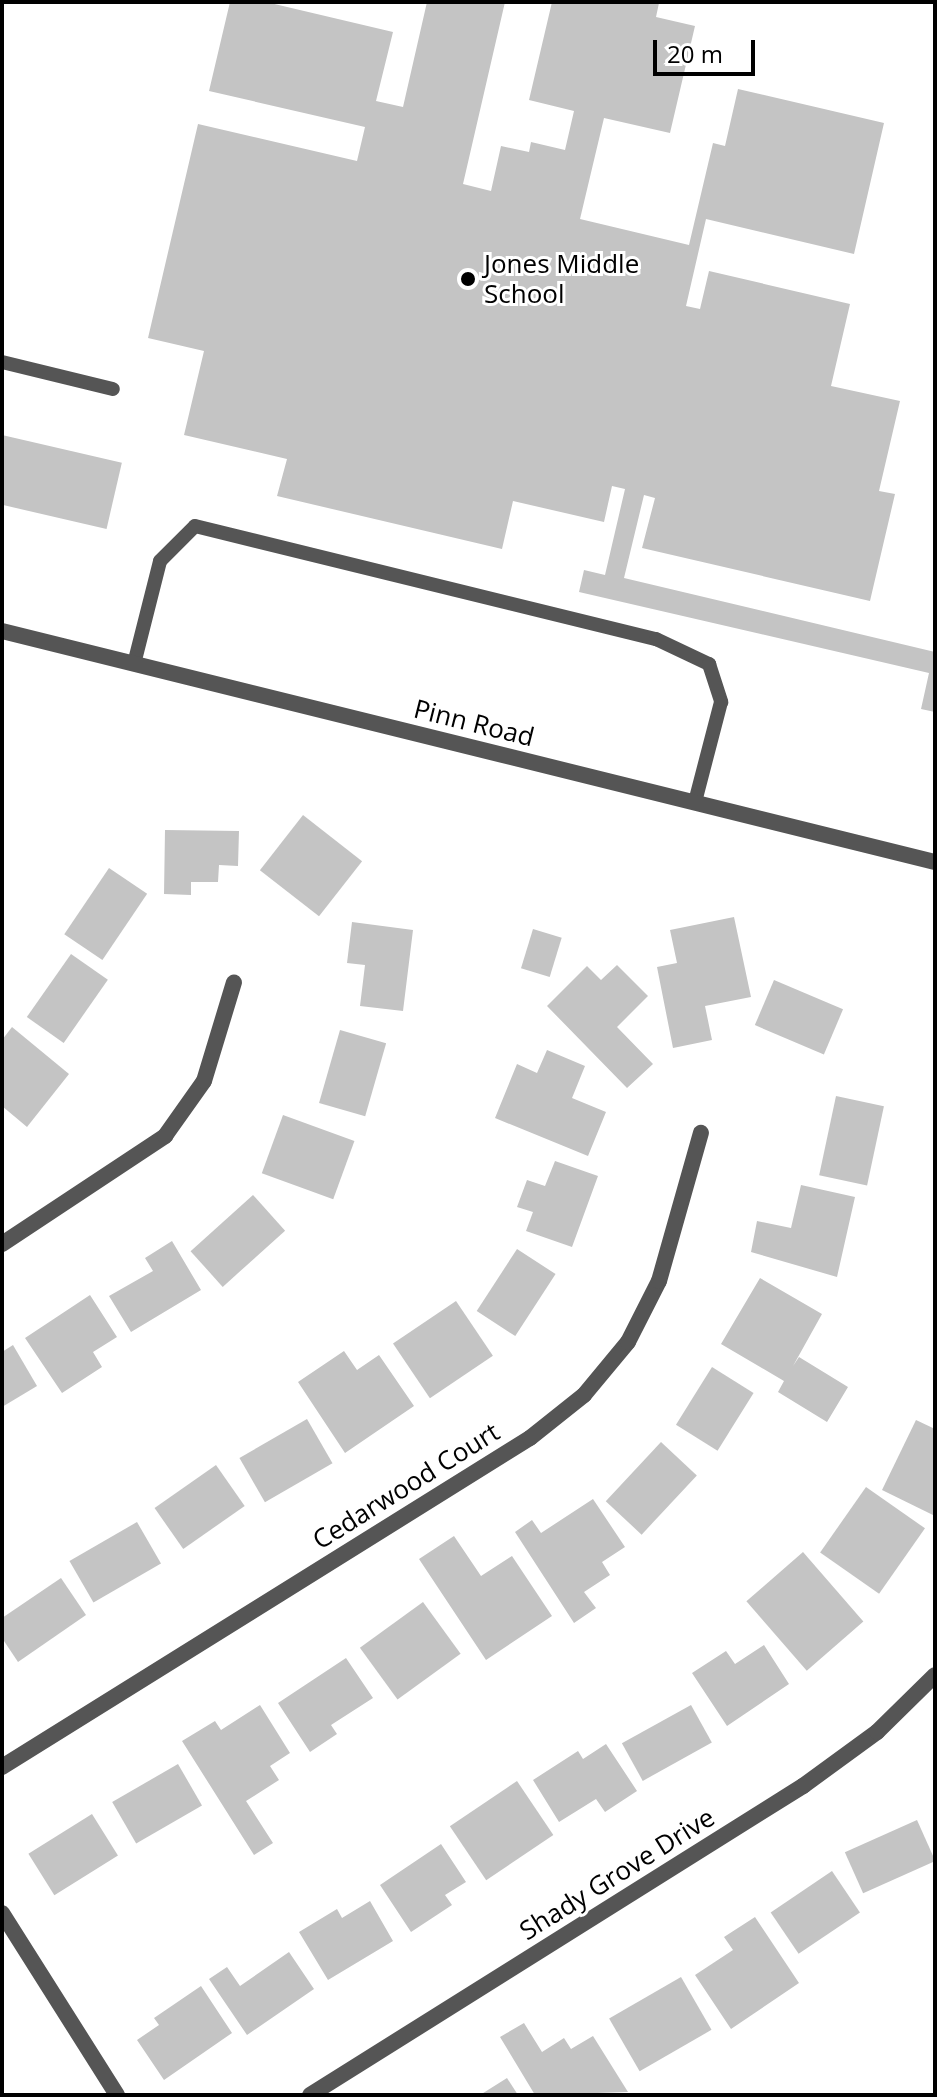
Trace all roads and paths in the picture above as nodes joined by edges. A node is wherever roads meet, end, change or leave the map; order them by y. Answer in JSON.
{"nodes":[{"id":1,"x":2,"y":362,"type":"edge"},
{"id":2,"x":113,"y":389,"type":"dead end"},
{"id":3,"x":2,"y":631,"type":"edge"},
{"id":4,"x":134,"y":664,"type":"junction"},
{"id":5,"x":695,"y":802,"type":"junction"},
{"id":6,"x":935,"y":862,"type":"edge"},
{"id":7,"x":234,"y":982,"type":"dead end"},
{"id":8,"x":701,"y":1133,"type":"dead end"},
{"id":9,"x":2,"y":1244,"type":"edge"},
{"id":10,"x":935,"y":1675,"type":"edge"},
{"id":11,"x":2,"y":1767,"type":"edge"},
{"id":12,"x":2,"y":1913,"type":"edge"},
{"id":13,"x":117,"y":2095,"type":"edge"},
{"id":14,"x":310,"y":2095,"type":"edge"}],
"edges":[{"from":1,"to":2,"type":"lane"},
{"from":3,"to":4,"type":"street","name":"Pinn Road"},
{"from":4,"to":5,"type":"street","name":"Pinn Road"},
{"from":4,"to":5,"type":"lane"},
{"from":5,"to":6,"type":"street","name":"Pinn Road"},
{"from":7,"to":9,"type":"street"},
{"from":8,"to":11,"type":"street","name":"Cedarwood Court"},
{"from":10,"to":14,"type":"street","name":"Shady Grove Drive"},
{"from":12,"to":13,"type":"street"}]}
